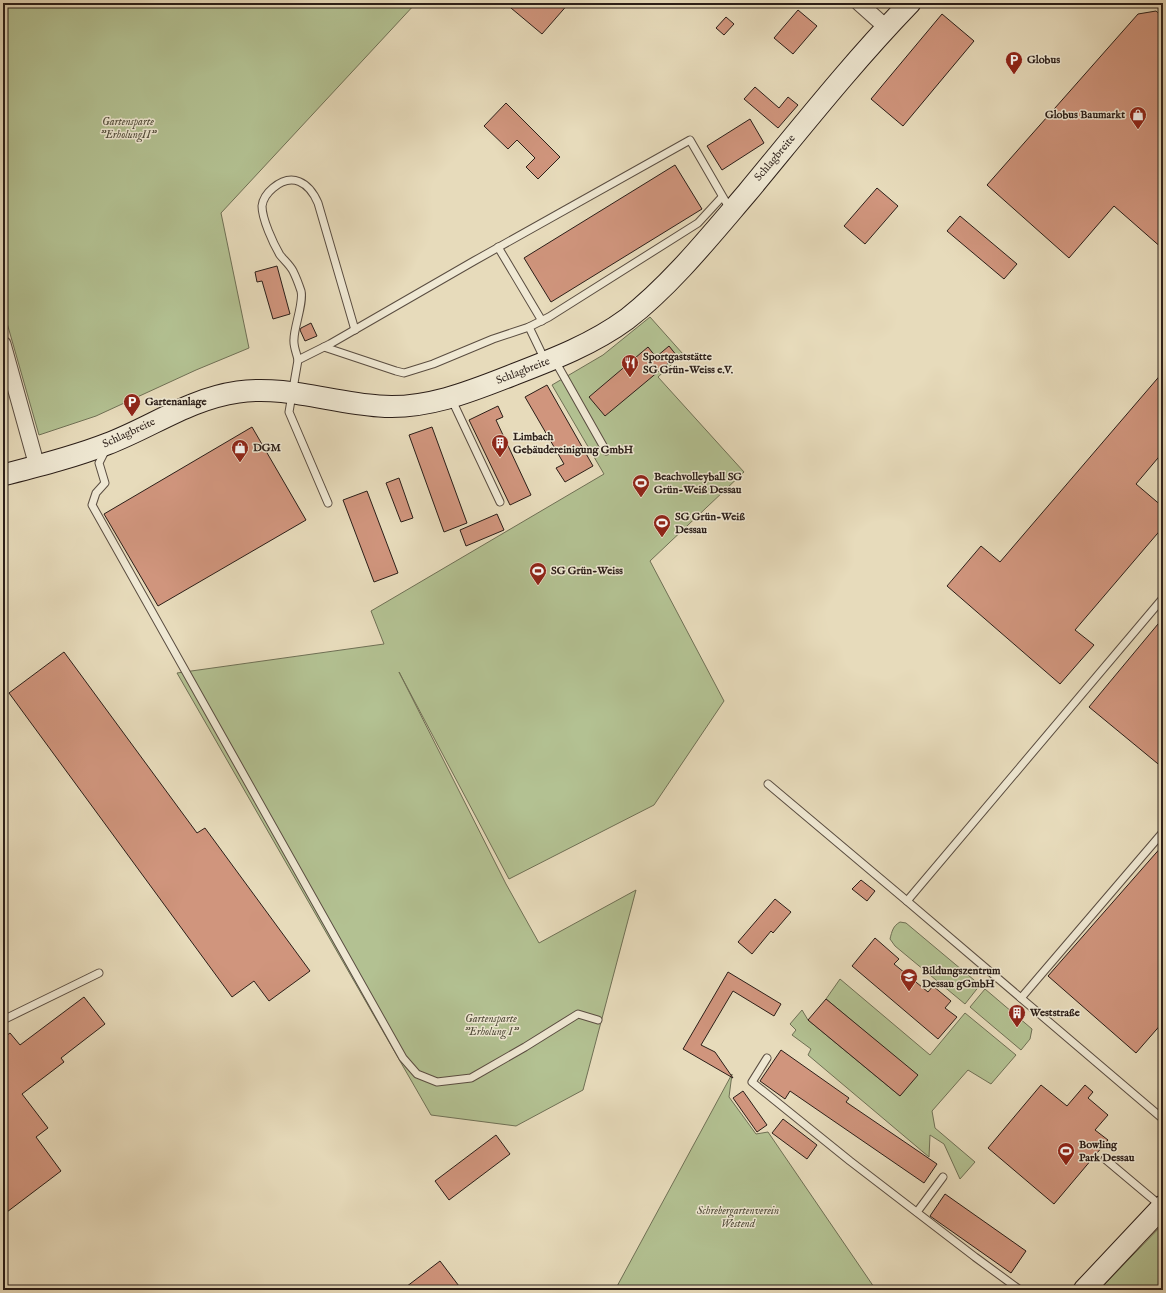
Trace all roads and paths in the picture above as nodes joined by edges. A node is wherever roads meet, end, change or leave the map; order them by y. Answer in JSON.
{"nodes":[{"id":1,"x":859,"y":3,"type":"edge"},
{"id":2,"x":910,"y":3,"type":"edge"},
{"id":3,"x":887,"y":28,"type":"junction"},
{"id":4,"x":728,"y":202,"type":"junction"},
{"id":5,"x":498,"y":247,"type":"junction"},
{"id":6,"x":542,"y":321,"type":"junction"},
{"id":7,"x":529,"y":327,"type":"junction"},
{"id":8,"x":356,"y":330,"type":"junction"},
{"id":9,"x":3,"y":344,"type":"edge"},
{"id":10,"x":324,"y":347,"type":"junction"},
{"id":11,"x":298,"y":360,"type":"junction"},
{"id":12,"x":549,"y":361,"type":"junction"},
{"id":13,"x":292,"y":393,"type":"junction"},
{"id":14,"x":451,"y":398,"type":"junction"},
{"id":15,"x":109,"y":444,"type":"junction"},
{"id":16,"x":606,"y":451,"type":"dead end"},
{"id":17,"x":37,"y":466,"type":"junction"},
{"id":18,"x":3,"y":475,"type":"edge"},
{"id":19,"x":500,"y":502,"type":"dead end"},
{"id":20,"x":328,"y":503,"type":"dead end"},
{"id":21,"x":1163,"y":598,"type":"edge"},
{"id":22,"x":768,"y":784,"type":"dead end"},
{"id":23,"x":1163,"y":832,"type":"edge"},
{"id":24,"x":907,"y":901,"type":"junction"},
{"id":25,"x":99,"y":973,"type":"dead end"},
{"id":26,"x":1021,"y":998,"type":"junction"},
{"id":27,"x":3,"y":1020,"type":"edge"},
{"id":28,"x":598,"y":1020,"type":"dead end"},
{"id":29,"x":767,"y":1058,"type":"dead end"},
{"id":30,"x":1163,"y":1119,"type":"edge"},
{"id":31,"x":1105,"y":1159,"type":"dead end"},
{"id":32,"x":943,"y":1177,"type":"dead end"},
{"id":33,"x":1163,"y":1206,"type":"edge"},
{"id":34,"x":917,"y":1212,"type":"junction"},
{"id":35,"x":1020,"y":1290,"type":"edge"},
{"id":36,"x":1084,"y":1290,"type":"edge"}],
"edges":[{"from":1,"to":3,"type":"street"},
{"from":2,"to":3,"type":"street","name":"Schlagbreite"},
{"from":3,"to":4,"type":"street","name":"Schlagbreite"},
{"from":4,"to":5,"type":"lane"},
{"from":4,"to":6,"type":"lane"},
{"from":4,"to":12,"type":"street","name":"Schlagbreite"},
{"from":5,"to":6,"type":"lane"},
{"from":5,"to":8,"type":"lane"},
{"from":6,"to":7,"type":"lane"},
{"from":7,"to":10,"type":"lane"},
{"from":7,"to":12,"type":"lane"},
{"from":8,"to":10,"type":"lane"},
{"from":8,"to":11,"type":"lane"},
{"from":9,"to":17,"type":"street"},
{"from":10,"to":11,"type":"lane"},
{"from":11,"to":13,"type":"lane"},
{"from":12,"to":14,"type":"street","name":"Schlagbreite"},
{"from":12,"to":16,"type":"lane"},
{"from":13,"to":14,"type":"street","name":"Schlagbreite"},
{"from":13,"to":15,"type":"street","name":"Schlagbreite"},
{"from":13,"to":20,"type":"lane"},
{"from":14,"to":19,"type":"lane"},
{"from":15,"to":17,"type":"street","name":"Schlagbreite"},
{"from":15,"to":28,"type":"lane"},
{"from":17,"to":18,"type":"street","name":"Schlagbreite"},
{"from":21,"to":24,"type":"lane"},
{"from":22,"to":24,"type":"lane"},
{"from":23,"to":26,"type":"lane"},
{"from":24,"to":26,"type":"lane"},
{"from":25,"to":27,"type":"lane"},
{"from":26,"to":30,"type":"lane"},
{"from":29,"to":34,"type":"lane"},
{"from":31,"to":33,"type":"lane"},
{"from":32,"to":34,"type":"lane"},
{"from":33,"to":36,"type":"street"},
{"from":34,"to":35,"type":"lane"}]}
